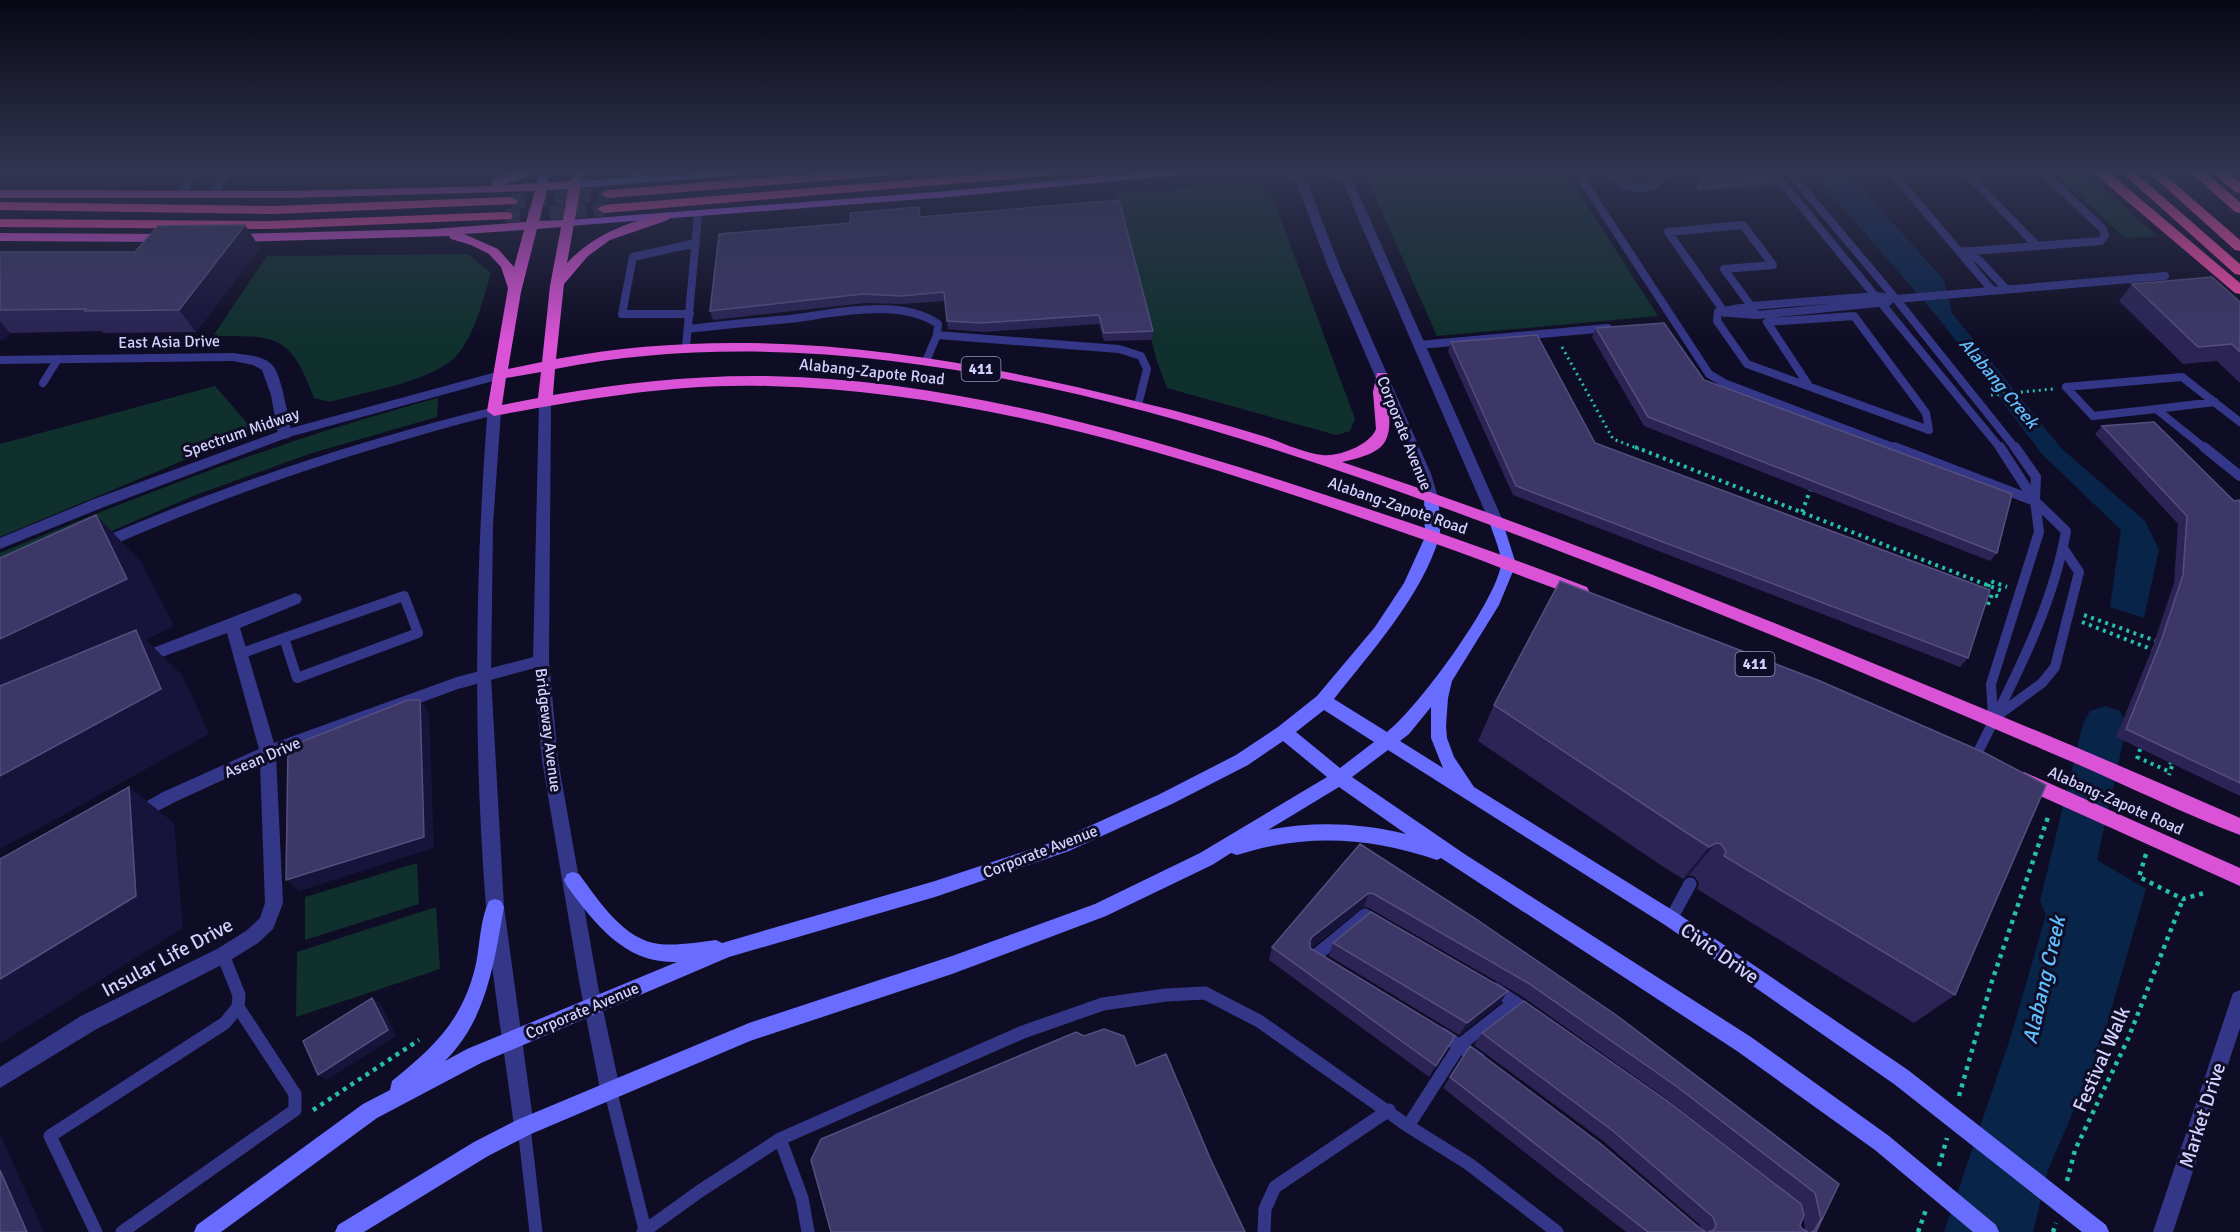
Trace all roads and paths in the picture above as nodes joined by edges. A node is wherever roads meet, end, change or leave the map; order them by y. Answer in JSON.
{"nodes":[{"id":1,"x":525,"y":226,"type":"edge"},
{"id":2,"x":532,"y":226,"type":"edge"},
{"id":3,"x":568,"y":226,"type":"edge"},
{"id":4,"x":631,"y":226,"type":"edge"},
{"id":5,"x":697,"y":226,"type":"edge"},
{"id":6,"x":1319,"y":226,"type":"edge"},
{"id":7,"x":1368,"y":226,"type":"edge"},
{"id":8,"x":1612,"y":226,"type":"edge"},
{"id":9,"x":1727,"y":226,"type":"edge"},
{"id":10,"x":1744,"y":226,"type":"edge"},
{"id":11,"x":1819,"y":226,"type":"edge"},
{"id":12,"x":1835,"y":226,"type":"edge"},
{"id":13,"x":1940,"y":226,"type":"edge"},
{"id":14,"x":2018,"y":226,"type":"edge"},
{"id":15,"x":2100,"y":226,"type":"edge"},
{"id":16,"x":2165,"y":226,"type":"edge"},
{"id":17,"x":2189,"y":226,"type":"edge"},
{"id":18,"x":2217,"y":226,"type":"edge"},
{"id":19,"x":433,"y":233,"type":"junction"},
{"id":20,"x":0,"y":237,"type":"edge"},
{"id":21,"x":186,"y":238,"type":"edge"},
{"id":22,"x":222,"y":238,"type":"edge"},
{"id":23,"x":696,"y":243,"type":"junction"},
{"id":24,"x":2036,"y":245,"type":"junction"},
{"id":25,"x":2240,"y":247,"type":"edge"},
{"id":26,"x":1960,"y":249,"type":"junction"},
{"id":27,"x":2240,"y":271,"type":"edge"},
{"id":28,"x":2165,"y":276,"type":"dead end"},
{"id":29,"x":557,"y":286,"type":"junction"},
{"id":30,"x":2006,"y":289,"type":"junction"},
{"id":31,"x":1992,"y":290,"type":"junction"},
{"id":32,"x":2240,"y":290,"type":"edge"},
{"id":33,"x":514,"y":292,"type":"junction"},
{"id":34,"x":1876,"y":296,"type":"junction"},
{"id":35,"x":1896,"y":299,"type":"junction"},
{"id":36,"x":1883,"y":304,"type":"junction"},
{"id":37,"x":1751,"y":306,"type":"junction"},
{"id":38,"x":1722,"y":312,"type":"junction"},
{"id":39,"x":690,"y":314,"type":"junction"},
{"id":40,"x":1757,"y":315,"type":"junction"},
{"id":41,"x":1674,"y":322,"type":"junction"},
{"id":42,"x":1767,"y":322,"type":"junction"},
{"id":43,"x":1663,"y":323,"type":"edge"},
{"id":44,"x":1620,"y":327,"type":"edge"},
{"id":45,"x":688,"y":329,"type":"junction"},
{"id":46,"x":1554,"y":333,"type":"junction"},
{"id":47,"x":938,"y":335,"type":"junction"},
{"id":48,"x":1419,"y":345,"type":"junction"},
{"id":49,"x":686,"y":347,"type":"junction"},
{"id":50,"x":58,"y":359,"type":"junction"},
{"id":51,"x":0,"y":360,"type":"edge"},
{"id":52,"x":926,"y":361,"type":"junction"},
{"id":53,"x":549,"y":362,"type":"junction"},
{"id":54,"x":500,"y":375,"type":"junction"},
{"id":55,"x":1382,"y":376,"type":"junction"},
{"id":56,"x":43,"y":383,"type":"dead end"},
{"id":57,"x":1809,"y":386,"type":"junction"},
{"id":58,"x":2033,"y":391,"type":"dead end"},
{"id":59,"x":1988,"y":396,"type":"dead end"},
{"id":60,"x":545,"y":401,"type":"junction"},
{"id":61,"x":2215,"y":402,"type":"junction"},
{"id":62,"x":1138,"y":405,"type":"junction"},
{"id":63,"x":2156,"y":409,"type":"junction"},
{"id":64,"x":494,"y":411,"type":"junction"},
{"id":65,"x":2240,"y":422,"type":"edge"},
{"id":66,"x":285,"y":434,"type":"junction"},
{"id":67,"x":1325,"y":460,"type":"junction"},
{"id":68,"x":2240,"y":476,"type":"edge"},
{"id":69,"x":1814,"y":480,"type":"edge"},
{"id":70,"x":1431,"y":497,"type":"junction"},
{"id":71,"x":2035,"y":501,"type":"junction"},
{"id":72,"x":1802,"y":513,"type":"junction"},
{"id":73,"x":1496,"y":521,"type":"junction"},
{"id":74,"x":1432,"y":537,"type":"junction"},
{"id":75,"x":0,"y":544,"type":"edge"},
{"id":76,"x":2064,"y":548,"type":"junction"},
{"id":77,"x":81,"y":553,"type":"edge"},
{"id":78,"x":1509,"y":564,"type":"junction"},
{"id":79,"x":1990,"y":581,"type":"dead end"},
{"id":80,"x":295,"y":598,"type":"dead end"},
{"id":81,"x":1598,"y":598,"type":"edge"},
{"id":82,"x":2013,"y":599,"type":"junction"},
{"id":83,"x":2068,"y":616,"type":"junction"},
{"id":84,"x":232,"y":625,"type":"junction"},
{"id":85,"x":2164,"y":633,"type":"edge"},
{"id":86,"x":284,"y":638,"type":"junction"},
{"id":87,"x":240,"y":654,"type":"junction"},
{"id":88,"x":2162,"y":655,"type":"edge"},
{"id":89,"x":2156,"y":659,"type":"edge"},
{"id":90,"x":541,"y":661,"type":"junction"},
{"id":91,"x":125,"y":665,"type":"edge"},
{"id":92,"x":483,"y":676,"type":"junction"},
{"id":93,"x":1446,"y":677,"type":"junction"},
{"id":94,"x":1323,"y":701,"type":"junction"},
{"id":95,"x":1993,"y":719,"type":"junction"},
{"id":96,"x":1284,"y":732,"type":"junction"},
{"id":97,"x":2143,"y":738,"type":"edge"},
{"id":98,"x":1387,"y":742,"type":"junction"},
{"id":99,"x":2137,"y":746,"type":"edge"},
{"id":100,"x":2146,"y":751,"type":"edge"},
{"id":101,"x":268,"y":752,"type":"junction"},
{"id":102,"x":1975,"y":758,"type":"edge"},
{"id":103,"x":2137,"y":759,"type":"dead end"},
{"id":104,"x":2164,"y":759,"type":"edge"},
{"id":105,"x":2007,"y":773,"type":"edge"},
{"id":106,"x":1339,"y":778,"type":"junction"},
{"id":107,"x":2167,"y":783,"type":"dead end"},
{"id":108,"x":1473,"y":796,"type":"junction"},
{"id":109,"x":2048,"y":817,"type":"dead end"},
{"id":110,"x":119,"y":825,"type":"edge"},
{"id":111,"x":2240,"y":827,"type":"edge"},
{"id":112,"x":2148,"y":846,"type":"dead end"},
{"id":113,"x":1206,"y":859,"type":"junction"},
{"id":114,"x":1460,"y":861,"type":"junction"},
{"id":115,"x":2240,"y":877,"type":"edge"},
{"id":116,"x":573,"y":880,"type":"junction"},
{"id":117,"x":1690,"y":884,"type":"edge"},
{"id":118,"x":2204,"y":893,"type":"dead end"},
{"id":119,"x":2183,"y":899,"type":"junction"},
{"id":120,"x":495,"y":907,"type":"junction"},
{"id":121,"x":1671,"y":919,"type":"junction"},
{"id":122,"x":1385,"y":926,"type":"edge"},
{"id":123,"x":728,"y":949,"type":"junction"},
{"id":124,"x":223,"y":955,"type":"junction"},
{"id":125,"x":1334,"y":969,"type":"edge"},
{"id":126,"x":1484,"y":982,"type":"edge"},
{"id":127,"x":2240,"y":999,"type":"edge"},
{"id":128,"x":1515,"y":1002,"type":"junction"},
{"id":129,"x":593,"y":1004,"type":"junction"},
{"id":130,"x":238,"y":1007,"type":"junction"},
{"id":131,"x":1544,"y":1023,"type":"edge"},
{"id":132,"x":1431,"y":1027,"type":"edge"},
{"id":133,"x":514,"y":1039,"type":"junction"},
{"id":134,"x":1460,"y":1045,"type":"junction"},
{"id":135,"x":1487,"y":1065,"type":"edge"},
{"id":136,"x":0,"y":1078,"type":"edge"},
{"id":137,"x":610,"y":1089,"type":"junction"},
{"id":138,"x":1958,"y":1100,"type":"dead end"},
{"id":139,"x":1389,"y":1110,"type":"junction"},
{"id":140,"x":370,"y":1111,"type":"junction"},
{"id":141,"x":1408,"y":1126,"type":"junction"},
{"id":142,"x":524,"y":1127,"type":"junction"},
{"id":143,"x":1948,"y":1134,"type":"dead end"},
{"id":144,"x":780,"y":1140,"type":"junction"},
{"id":145,"x":1938,"y":1169,"type":"dead end"},
{"id":146,"x":2065,"y":1189,"type":"dead end"},
{"id":147,"x":1928,"y":1203,"type":"dead end"},
{"id":148,"x":2056,"y":1221,"type":"dead end"},
{"id":149,"x":2092,"y":1226,"type":"edge"},
{"id":150,"x":644,"y":1231,"type":"edge"},
{"id":151,"x":96,"y":1232,"type":"edge"},
{"id":152,"x":122,"y":1232,"type":"edge"},
{"id":153,"x":204,"y":1232,"type":"edge"},
{"id":154,"x":345,"y":1232,"type":"edge"},
{"id":155,"x":536,"y":1232,"type":"edge"},
{"id":156,"x":808,"y":1232,"type":"edge"},
{"id":157,"x":1264,"y":1232,"type":"edge"},
{"id":158,"x":1557,"y":1232,"type":"edge"},
{"id":159,"x":1918,"y":1232,"type":"edge"},
{"id":160,"x":1989,"y":1232,"type":"edge"},
{"id":161,"x":2054,"y":1232,"type":"edge"},
{"id":162,"x":2163,"y":1232,"type":"edge"}],
"edges":[{"from":1,"to":19,"type":"highway"},
{"from":2,"to":33,"type":"highway"},
{"from":3,"to":29,"type":"highway","name":"Bridgeway Avenue"},
{"from":4,"to":29,"type":"highway"},
{"from":5,"to":23,"type":"lane"},
{"from":6,"to":55,"type":"street","name":"Corporate Avenue"},
{"from":7,"to":48,"type":"street"},
{"from":8,"to":41,"type":"lane"},
{"from":9,"to":38,"type":"lane"},
{"from":10,"to":37,"type":"lane"},
{"from":11,"to":34,"type":"lane"},
{"from":12,"to":35,"type":"lane"},
{"from":13,"to":26,"type":"lane"},
{"from":14,"to":24,"type":"lane"},
{"from":15,"to":24,"type":"lane"},
{"from":16,"to":32,"type":"highway"},
{"from":17,"to":27,"type":"highway"},
{"from":18,"to":25,"type":"highway"},
{"from":19,"to":22,"type":"highway"},
{"from":19,"to":33,"type":"highway"},
{"from":20,"to":21,"type":"highway"},
{"from":23,"to":39,"type":"lane"},
{"from":23,"to":39,"type":"lane"},
{"from":24,"to":26,"type":"lane"},
{"from":26,"to":30,"type":"lane"},
{"from":26,"to":31,"type":"lane"},
{"from":28,"to":30,"type":"lane"},
{"from":29,"to":53,"type":"highway","name":"Bridgeway Avenue"},
{"from":30,"to":31,"type":"lane"},
{"from":31,"to":35,"type":"lane"},
{"from":33,"to":54,"type":"highway"},
{"from":34,"to":35,"type":"lane"},
{"from":34,"to":36,"type":"lane"},
{"from":34,"to":37,"type":"lane"},
{"from":35,"to":36,"type":"lane"},
{"from":35,"to":71,"type":"lane"},
{"from":36,"to":40,"type":"lane"},
{"from":36,"to":71,"type":"lane"},
{"from":37,"to":38,"type":"lane"},
{"from":37,"to":40,"type":"lane"},
{"from":38,"to":40,"type":"lane"},
{"from":38,"to":57,"type":"lane"},
{"from":39,"to":45,"type":"lane"},
{"from":40,"to":42,"type":"lane"},
{"from":41,"to":43,"type":"lane"},
{"from":41,"to":71,"type":"lane"},
{"from":42,"to":57,"type":"lane"},
{"from":42,"to":57,"type":"lane"},
{"from":44,"to":46,"type":"lane"},
{"from":45,"to":47,"type":"lane"},
{"from":45,"to":49,"type":"lane"},
{"from":46,"to":48,"type":"lane"},
{"from":46,"to":72,"type":"path"},
{"from":47,"to":52,"type":"lane"},
{"from":47,"to":62,"type":"lane"},
{"from":48,"to":73,"type":"street"},
{"from":49,"to":52,"type":"highway","name":"Alabang-Zapote Road","number":"411"},
{"from":49,"to":53,"type":"highway","name":"Alabang-Zapote Road","number":"411"},
{"from":50,"to":51,"type":"street","name":"East Asia Drive"},
{"from":50,"to":56,"type":"lane"},
{"from":50,"to":66,"type":"street","name":"East Asia Drive"},
{"from":52,"to":62,"type":"highway","name":"Alabang-Zapote Road","number":"411"},
{"from":53,"to":54,"type":"highway","name":"Alabang-Zapote Road","number":"411"},
{"from":53,"to":60,"type":"highway","name":"Bridgeway Avenue"},
{"from":54,"to":64,"type":"highway"},
{"from":54,"to":66,"type":"street","name":"Spectrum Midway"},
{"from":55,"to":67,"type":"highway"},
{"from":55,"to":70,"type":"street","name":"Corporate Avenue"},
{"from":58,"to":59,"type":"path"},
{"from":60,"to":64,"type":"highway","name":"Alabang-Zapote Road","number":"411"},
{"from":60,"to":74,"type":"highway","name":"Alabang-Zapote Road","number":"411"},
{"from":60,"to":90,"type":"street","name":"Bridgeway Avenue"},
{"from":61,"to":63,"type":"lane"},
{"from":61,"to":63,"type":"lane"},
{"from":61,"to":65,"type":"lane"},
{"from":62,"to":67,"type":"highway","name":"Alabang-Zapote Road","number":"411"},
{"from":63,"to":68,"type":"lane"},
{"from":64,"to":77,"type":"street"},
{"from":64,"to":92,"type":"street"},
{"from":66,"to":75,"type":"street","name":"Spectrum Midway"},
{"from":67,"to":70,"type":"highway","name":"Alabang-Zapote Road","number":"411"},
{"from":69,"to":72,"type":"path"},
{"from":70,"to":73,"type":"highway","name":"Alabang-Zapote Road","number":"411"},
{"from":70,"to":74,"type":"main road","name":"Corporate Avenue"},
{"from":71,"to":76,"type":"lane"},
{"from":71,"to":82,"type":"lane"},
{"from":72,"to":82,"type":"path"},
{"from":73,"to":78,"type":"main road"},
{"from":73,"to":95,"type":"highway","name":"Alabang-Zapote Road","number":"411"},
{"from":74,"to":78,"type":"highway","name":"Alabang-Zapote Road","number":"411"},
{"from":74,"to":94,"type":"main road","name":"Corporate Avenue"},
{"from":76,"to":83,"type":"lane"},
{"from":76,"to":95,"type":"lane"},
{"from":78,"to":81,"type":"highway","name":"Alabang-Zapote Road","number":"411"},
{"from":78,"to":93,"type":"main road"},
{"from":79,"to":82,"type":"path"},
{"from":80,"to":84,"type":"street"},
{"from":82,"to":95,"type":"lane"},
{"from":83,"to":88,"type":"path"},
{"from":83,"to":95,"type":"lane"},
{"from":84,"to":87,"type":"street","name":"Insular Life Drive"},
{"from":84,"to":91,"type":"street"},
{"from":85,"to":89,"type":"path"},
{"from":86,"to":86,"type":"lane"},
{"from":86,"to":87,"type":"lane"},
{"from":87,"to":101,"type":"street","name":"Insular Life Drive"},
{"from":90,"to":92,"type":"street","name":"Asean Drive"},
{"from":90,"to":116,"type":"street","name":"Bridgeway Avenue"},
{"from":92,"to":101,"type":"street","name":"Asean Drive"},
{"from":92,"to":120,"type":"street"},
{"from":93,"to":98,"type":"main road"},
{"from":93,"to":108,"type":"main road"},
{"from":94,"to":96,"type":"main road","name":"Corporate Avenue"},
{"from":94,"to":98,"type":"main road","name":"Civic Drive"},
{"from":95,"to":102,"type":"lane"},
{"from":95,"to":111,"type":"highway","name":"Alabang-Zapote Road","number":"411"},
{"from":96,"to":106,"type":"main road"},
{"from":96,"to":123,"type":"main road","name":"Corporate Avenue"},
{"from":97,"to":103,"type":"path"},
{"from":98,"to":106,"type":"main road"},
{"from":98,"to":108,"type":"main road","name":"Civic Drive"},
{"from":99,"to":100,"type":"path"},
{"from":101,"to":110,"type":"street","name":"Asean Drive"},
{"from":101,"to":124,"type":"street","name":"Insular Life Drive"},
{"from":104,"to":107,"type":"path"},
{"from":105,"to":115,"type":"highway","name":"Alabang-Zapote Road"},
{"from":106,"to":113,"type":"main road"},
{"from":106,"to":114,"type":"main road"},
{"from":108,"to":121,"type":"main road","name":"Civic Drive"},
{"from":109,"to":138,"type":"path"},
{"from":112,"to":119,"type":"path"},
{"from":113,"to":114,"type":"main road"},
{"from":113,"to":137,"type":"main road"},
{"from":114,"to":160,"type":"main road"},
{"from":116,"to":123,"type":"main road"},
{"from":116,"to":129,"type":"street","name":"Bridgeway Avenue"},
{"from":117,"to":121,"type":"lane"},
{"from":118,"to":119,"type":"path"},
{"from":119,"to":146,"type":"path","name":"Festival Walk"},
{"from":120,"to":133,"type":"street"},
{"from":120,"to":140,"type":"main road"},
{"from":121,"to":149,"type":"main road","name":"Civic Drive"},
{"from":122,"to":125,"type":"lane"},
{"from":123,"to":129,"type":"main road","name":"Corporate Avenue"},
{"from":124,"to":130,"type":"lane"},
{"from":124,"to":136,"type":"street","name":"Insular Life Drive"},
{"from":126,"to":128,"type":"lane"},
{"from":127,"to":162,"type":"street","name":"Market Drive"},
{"from":128,"to":131,"type":"lane"},
{"from":128,"to":134,"type":"lane"},
{"from":129,"to":133,"type":"main road","name":"Corporate Avenue"},
{"from":129,"to":137,"type":"street","name":"Bridgeway Avenue"},
{"from":130,"to":151,"type":"lane"},
{"from":130,"to":152,"type":"lane"},
{"from":132,"to":134,"type":"lane"},
{"from":133,"to":140,"type":"main road","name":"Corporate Avenue"},
{"from":133,"to":142,"type":"street"},
{"from":134,"to":135,"type":"lane"},
{"from":134,"to":141,"type":"lane"},
{"from":137,"to":142,"type":"main road"},
{"from":137,"to":150,"type":"lane","name":"Bridgeway Avenue"},
{"from":139,"to":141,"type":"lane"},
{"from":139,"to":144,"type":"lane"},
{"from":139,"to":157,"type":"lane"},
{"from":140,"to":153,"type":"main road","name":"Corporate Avenue"},
{"from":141,"to":158,"type":"lane"},
{"from":142,"to":154,"type":"main road"},
{"from":142,"to":155,"type":"lane"},
{"from":143,"to":145,"type":"path"},
{"from":144,"to":150,"type":"lane"},
{"from":144,"to":156,"type":"lane"},
{"from":147,"to":159,"type":"path"},
{"from":148,"to":161,"type":"path"}]}
